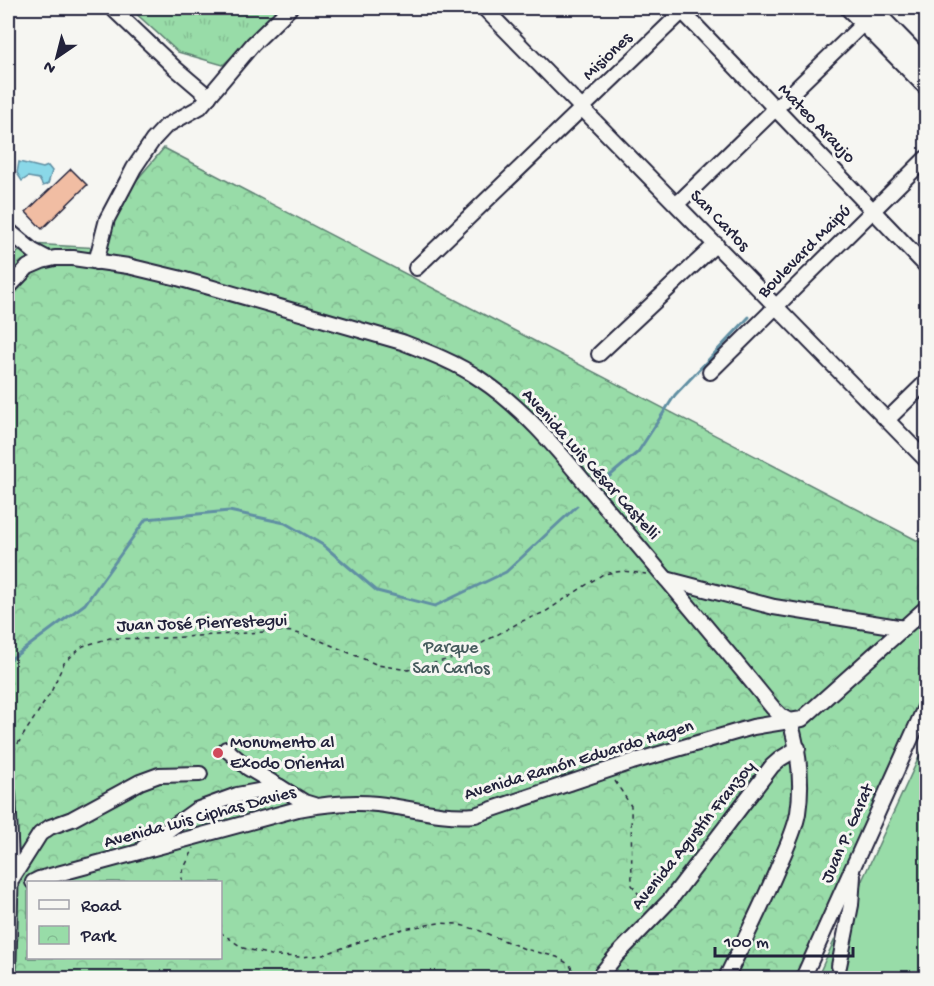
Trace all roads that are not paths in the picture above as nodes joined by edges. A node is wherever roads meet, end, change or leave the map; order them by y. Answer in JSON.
{"nodes":[{"id":1,"x":112,"y":8,"type":"edge"},
{"id":2,"x":290,"y":8,"type":"edge"},
{"id":3,"x":484,"y":8,"type":"edge"},
{"id":4,"x":850,"y":8,"type":"edge"},
{"id":5,"x":682,"y":9,"type":"edge"},
{"id":6,"x":870,"y":14,"type":"edge"},
{"id":7,"x":927,"y":65,"type":"edge"},
{"id":8,"x":927,"y":85,"type":"edge"},
{"id":9,"x":209,"y":97,"type":"junction"},
{"id":10,"x":581,"y":108,"type":"junction"},
{"id":11,"x":775,"y":108,"type":"junction"},
{"id":12,"x":927,"y":158,"type":"edge"},
{"id":13,"x":677,"y":204,"type":"junction"},
{"id":14,"x":873,"y":209,"type":"junction"},
{"id":15,"x":8,"y":230,"type":"edge"},
{"id":16,"x":716,"y":244,"type":"junction"},
{"id":17,"x":48,"y":260,"type":"junction"},
{"id":18,"x":96,"y":262,"type":"junction"},
{"id":19,"x":927,"y":266,"type":"edge"},
{"id":20,"x":416,"y":268,"type":"dead end"},
{"id":21,"x":8,"y":288,"type":"edge"},
{"id":22,"x":777,"y":306,"type":"junction"},
{"id":23,"x":599,"y":354,"type":"dead end"},
{"id":24,"x":710,"y":372,"type":"dead end"},
{"id":25,"x":927,"y":382,"type":"edge"},
{"id":26,"x":887,"y":420,"type":"junction"},
{"id":27,"x":927,"y":460,"type":"edge"},
{"id":28,"x":666,"y":579,"type":"junction"},
{"id":29,"x":927,"y":608,"type":"edge"},
{"id":30,"x":904,"y":628,"type":"junction"},
{"id":31,"x":927,"y":705,"type":"edge"},
{"id":32,"x":790,"y":721,"type":"junction"},
{"id":33,"x":798,"y":748,"type":"junction"},
{"id":34,"x":226,"y":749,"type":"dead end"},
{"id":35,"x":200,"y":774,"type":"dead end"},
{"id":36,"x":280,"y":787,"type":"junction"},
{"id":37,"x":8,"y":793,"type":"edge"},
{"id":38,"x":335,"y":803,"type":"junction"},
{"id":39,"x":379,"y":804,"type":"joint"},
{"id":40,"x":134,"y":854,"type":"junction"},
{"id":41,"x":854,"y":867,"type":"junction"},
{"id":42,"x":11,"y":880,"type":"junction"},
{"id":43,"x":35,"y":881,"type":"edge"},
{"id":44,"x":27,"y":886,"type":"edge"},
{"id":45,"x":10,"y":895,"type":"junction"},
{"id":46,"x":839,"y":966,"type":"dead end"},
{"id":47,"x":8,"y":978,"type":"edge"},
{"id":48,"x":598,"y":978,"type":"edge"},
{"id":49,"x":726,"y":978,"type":"edge"},
{"id":50,"x":803,"y":978,"type":"edge"}],
"edges":[{"from":1,"to":9,"type":"street"},
{"from":2,"to":9,"type":"street"},
{"from":3,"to":10,"type":"street","name":"San Carlos"},
{"from":4,"to":6,"type":"main road"},
{"from":5,"to":10,"type":"street","name":"Misiones"},
{"from":5,"to":11,"type":"street","name":"Mateo Araujo"},
{"from":6,"to":7,"type":"main road"},
{"from":6,"to":8,"type":"main road"},
{"from":6,"to":11,"type":"street"},
{"from":9,"to":18,"type":"street"},
{"from":10,"to":13,"type":"street","name":"San Carlos"},
{"from":10,"to":20,"type":"street","name":"Misiones"},
{"from":11,"to":13,"type":"street"},
{"from":11,"to":14,"type":"street","name":"Mateo Araujo"},
{"from":12,"to":14,"type":"street","name":"Boulevard Maipú"},
{"from":13,"to":16,"type":"street","name":"San Carlos"},
{"from":14,"to":19,"type":"street","name":"Mateo Araujo"},
{"from":14,"to":22,"type":"street","name":"Boulevard Maipú"},
{"from":15,"to":17,"type":"street"},
{"from":16,"to":22,"type":"street","name":"San Carlos"},
{"from":16,"to":23,"type":"street"},
{"from":17,"to":18,"type":"street","name":"Avenida Luis César Castelli"},
{"from":17,"to":21,"type":"street"},
{"from":18,"to":28,"type":"street","name":"Avenida Luis César Castelli"},
{"from":22,"to":24,"type":"street","name":"Boulevard Maipú"},
{"from":22,"to":26,"type":"street","name":"San Carlos"},
{"from":25,"to":26,"type":"street"},
{"from":26,"to":27,"type":"street","name":"San Carlos"},
{"from":28,"to":30,"type":"street"},
{"from":28,"to":32,"type":"street","name":"Avenida Luis César Castelli"},
{"from":29,"to":30,"type":"street","name":"Avenida Ramón Eduardo Hagen"},
{"from":30,"to":32,"type":"street","name":"Avenida Ramón Eduardo Hagen"},
{"from":31,"to":41,"type":"street","name":"Juan P. Garat"},
{"from":32,"to":33,"type":"street"},
{"from":32,"to":39,"type":"street","name":"Avenida Ramón Eduardo Hagen"},
{"from":33,"to":48,"type":"street","name":"Avenida Agustín Franzoy"},
{"from":33,"to":49,"type":"street"},
{"from":34,"to":36,"type":"street"},
{"from":35,"to":42,"type":"street"},
{"from":36,"to":38,"type":"street"},
{"from":36,"to":40,"type":"street"},
{"from":37,"to":42,"type":"street"},
{"from":38,"to":39,"type":"street","name":"Avenida Luis Ciphas Davies"},
{"from":38,"to":40,"type":"street","name":"Avenida Luis Ciphas Davies"},
{"from":40,"to":43,"type":"street","name":"Avenida Luis Ciphas Davies"},
{"from":41,"to":46,"type":"street"},
{"from":41,"to":50,"type":"street","name":"Juan P. Garat"},
{"from":42,"to":45,"type":"street"},
{"from":44,"to":45,"type":"street"},
{"from":45,"to":47,"type":"street"}]}
